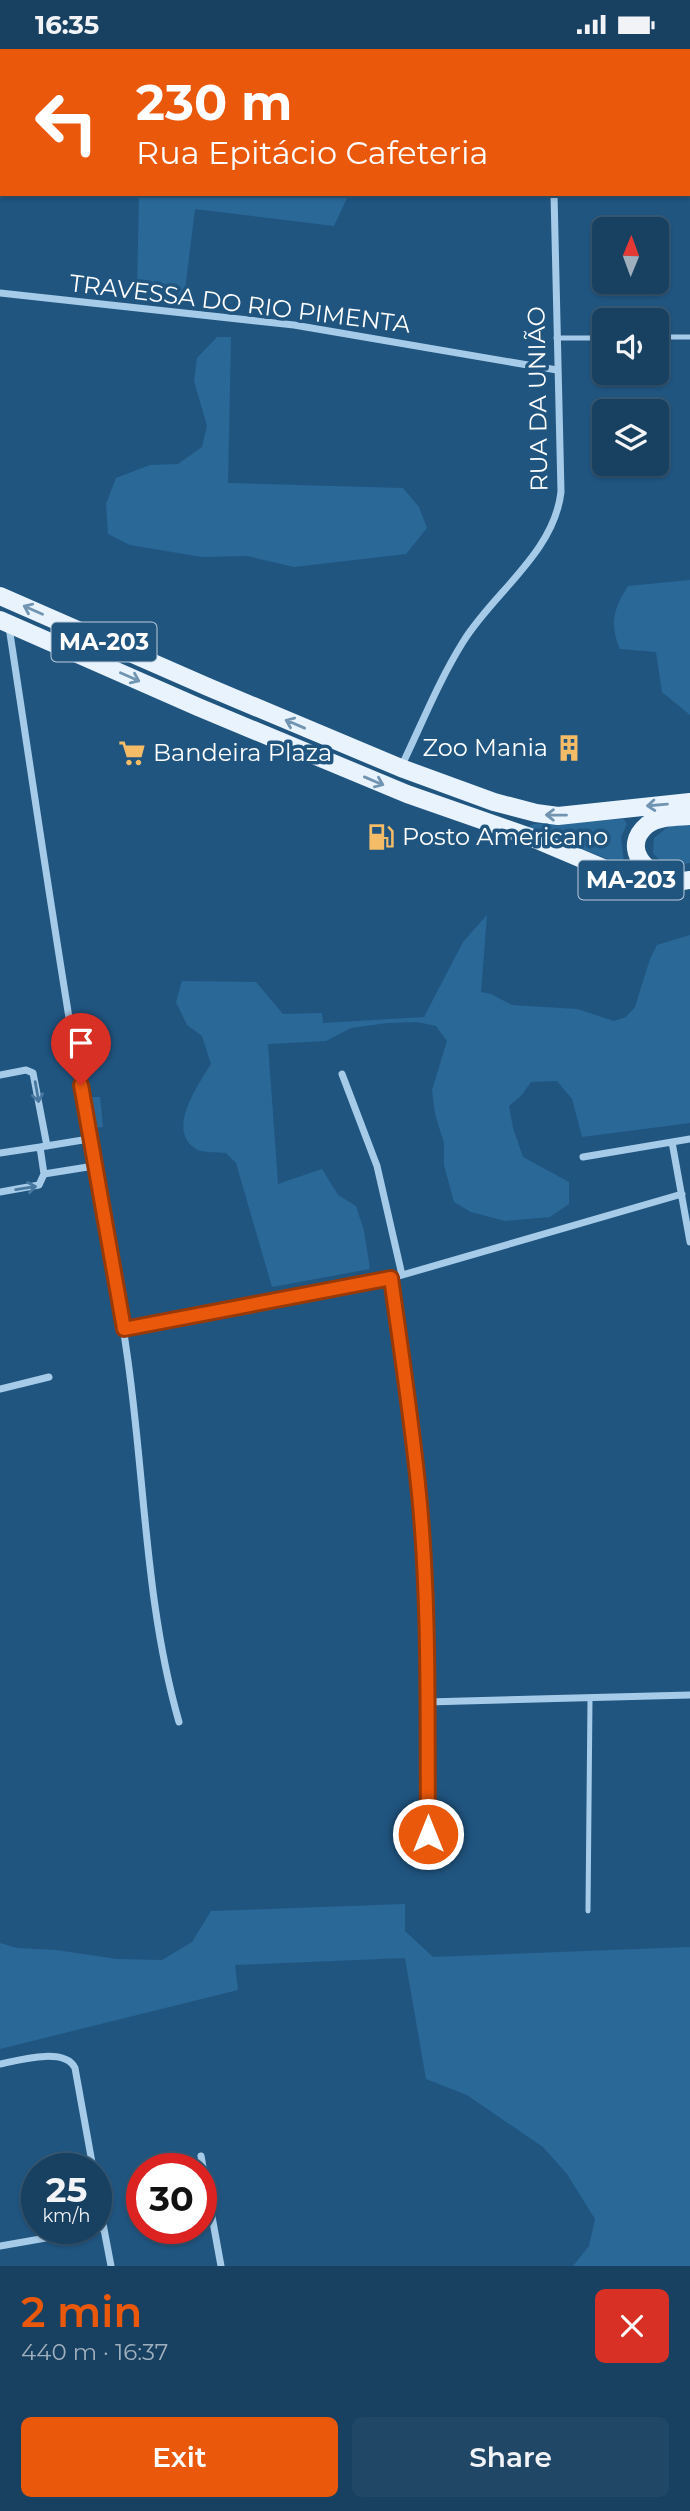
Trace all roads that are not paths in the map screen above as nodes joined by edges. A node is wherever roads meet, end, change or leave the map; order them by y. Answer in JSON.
{"nodes":[{"id":1,"x":554,"y":196,"type":"edge"},
{"id":2,"x":0,"y":293,"type":"edge"},
{"id":3,"x":669,"y":337,"type":"edge"},
{"id":4,"x":690,"y":337,"type":"edge"},
{"id":5,"x":556,"y":338,"type":"junction"},
{"id":6,"x":592,"y":338,"type":"edge"},
{"id":7,"x":557,"y":370,"type":"junction"},
{"id":8,"x":0,"y":596,"type":"edge"},
{"id":9,"x":4,"y":622,"type":"edge"},
{"id":10,"x":401,"y":768,"type":"junction"},
{"id":11,"x":690,"y":802,"type":"edge"},
{"id":12,"x":690,"y":816,"type":"edge"},
{"id":13,"x":690,"y":879,"type":"edge"},
{"id":14,"x":342,"y":1074,"type":"dead end"},
{"id":15,"x":0,"y":1075,"type":"edge"},
{"id":16,"x":89,"y":1139,"type":"junction"},
{"id":17,"x":690,"y":1139,"type":"edge"},
{"id":18,"x":672,"y":1142,"type":"junction"},
{"id":19,"x":43,"y":1146,"type":"junction"},
{"id":20,"x":0,"y":1153,"type":"edge"},
{"id":21,"x":583,"y":1157,"type":"dead end"},
{"id":22,"x":94,"y":1166,"type":"junction"},
{"id":23,"x":44,"y":1174,"type":"junction"},
{"id":24,"x":0,"y":1192,"type":"edge"},
{"id":25,"x":682,"y":1193,"type":"junction"},
{"id":26,"x":690,"y":1242,"type":"edge"},
{"id":27,"x":402,"y":1275,"type":"junction"},
{"id":28,"x":391,"y":1278,"type":"junction"},
{"id":29,"x":124,"y":1329,"type":"junction"},
{"id":30,"x":49,"y":1377,"type":"dead end"},
{"id":31,"x":0,"y":1389,"type":"edge"},
{"id":32,"x":690,"y":1695,"type":"edge"},
{"id":33,"x":590,"y":1699,"type":"junction"},
{"id":34,"x":427,"y":1702,"type":"junction"},
{"id":35,"x":179,"y":1722,"type":"dead end"},
{"id":36,"x":428,"y":1834,"type":"dead end"},
{"id":37,"x":588,"y":1911,"type":"dead end"},
{"id":38,"x":0,"y":2064,"type":"edge"},
{"id":39,"x":90,"y":2153,"type":"edge"},
{"id":40,"x":21,"y":2242,"type":"edge"},
{"id":41,"x":106,"y":2244,"type":"edge"},
{"id":42,"x":217,"y":2244,"type":"edge"},
{"id":43,"x":0,"y":2246,"type":"edge"},
{"id":44,"x":111,"y":2266,"type":"edge"},
{"id":45,"x":221,"y":2266,"type":"edge"}],
"edges":[{"from":1,"to":5,"type":"street","name":"RUA DA UNIÃO"},
{"from":2,"to":7,"type":"street","name":"TRAVESSA DO RIO PIMENTA"},
{"from":3,"to":4,"type":"lane"},
{"from":5,"to":6,"type":"lane"},
{"from":5,"to":7,"type":"street","name":"RUA DA UNIÃO"},
{"from":7,"to":10,"type":"street","name":"RUA DA UNIÃO"},
{"from":10,"to":8,"type":"main road","number":"MA-203","one_way":true},
{"from":9,"to":13,"type":"main road","number":"MA-203","one_way":true},
{"from":9,"to":16,"type":"street"},
{"from":11,"to":10,"type":"main road","number":"MA-203","one_way":true},
{"from":12,"to":13,"type":"main road"},
{"from":14,"to":27,"type":"street"},
{"from":15,"to":19,"type":"street","one_way":true},
{"from":16,"to":19,"type":"street"},
{"from":16,"to":22,"type":"street"},
{"from":17,"to":18,"type":"street"},
{"from":18,"to":21,"type":"street"},
{"from":18,"to":25,"type":"street"},
{"from":19,"to":20,"type":"street"},
{"from":19,"to":23,"type":"street"},
{"from":22,"to":23,"type":"street"},
{"from":22,"to":29,"type":"street"},
{"from":24,"to":23,"type":"street","one_way":true},
{"from":25,"to":26,"type":"street"},
{"from":25,"to":27,"type":"street"},
{"from":27,"to":28,"type":"street"},
{"from":28,"to":29,"type":"street"},
{"from":28,"to":34,"type":"street"},
{"from":29,"to":35,"type":"street"},
{"from":30,"to":31,"type":"street"},
{"from":32,"to":33,"type":"street"},
{"from":33,"to":34,"type":"street"},
{"from":33,"to":37,"type":"lane"},
{"from":34,"to":36,"type":"street"},
{"from":38,"to":39,"type":"street"},
{"from":40,"to":43,"type":"street"},
{"from":41,"to":44,"type":"street"},
{"from":42,"to":45,"type":"street"}]}
